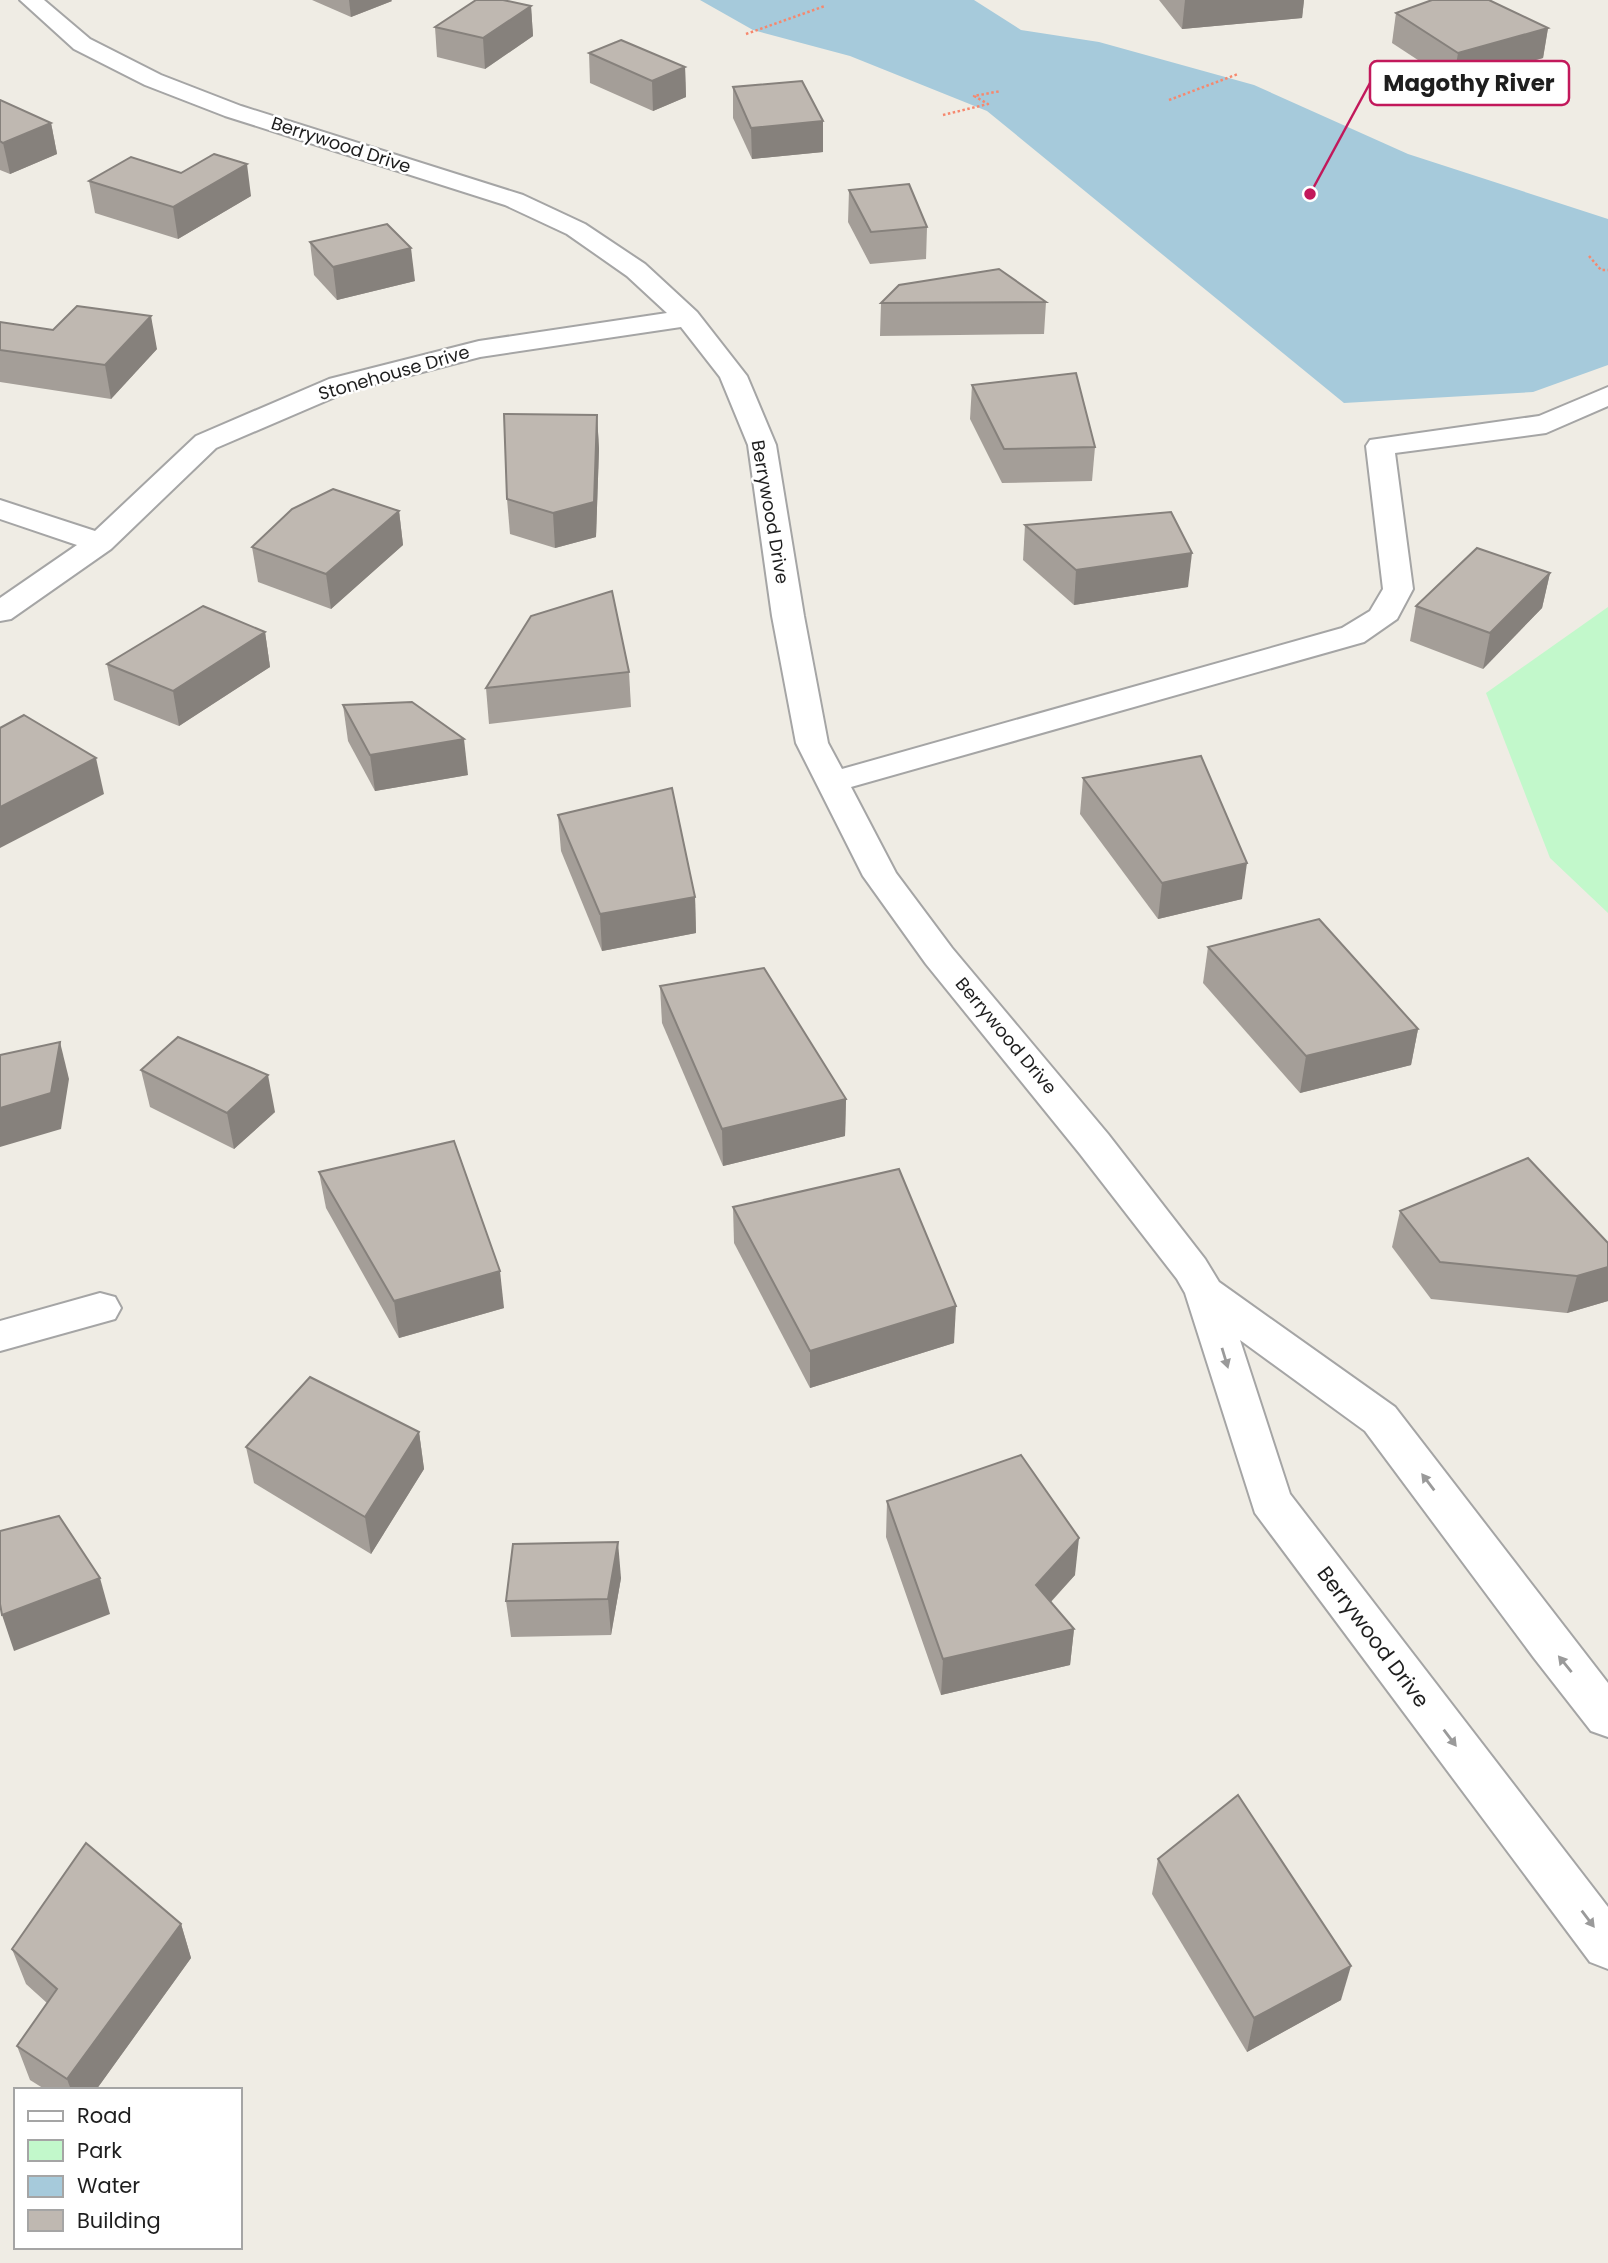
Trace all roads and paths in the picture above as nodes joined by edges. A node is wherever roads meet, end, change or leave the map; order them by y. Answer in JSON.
{"nodes":[{"id":1,"x":31,"y":0,"type":"edge"},
{"id":2,"x":825,"y":6,"type":"dead end"},
{"id":3,"x":746,"y":34,"type":"dead end"},
{"id":4,"x":1238,"y":74,"type":"dead end"},
{"id":5,"x":1001,"y":91,"type":"dead end"},
{"id":6,"x":1169,"y":100,"type":"dead end"},
{"id":7,"x":943,"y":115,"type":"dead end"},
{"id":8,"x":1589,"y":256,"type":"dead end"},
{"id":9,"x":1608,"y":270,"type":"edge"},
{"id":10,"x":688,"y":318,"type":"junction"},
{"id":11,"x":1608,"y":395,"type":"edge"},
{"id":12,"x":0,"y":509,"type":"edge"},
{"id":13,"x":100,"y":543,"type":"junction"},
{"id":14,"x":0,"y":612,"type":"edge"},
{"id":15,"x":832,"y":782,"type":"junction"},
{"id":16,"x":1205,"y":1293,"type":"junction"},
{"id":17,"x":100,"y":1308,"type":"dead end"},
{"id":18,"x":0,"y":1336,"type":"edge"},
{"id":19,"x":1608,"y":1717,"type":"edge"},
{"id":20,"x":1608,"y":1946,"type":"edge"}],
"edges":[{"from":1,"to":10,"type":"street","name":"Berrywood Drive"},
{"from":2,"to":3,"type":"path"},
{"from":4,"to":6,"type":"path"},
{"from":5,"to":7,"type":"path"},
{"from":8,"to":9,"type":"path"},
{"from":10,"to":13,"type":"street","name":"Stonehouse Drive"},
{"from":10,"to":15,"type":"street","name":"Berrywood Drive"},
{"from":11,"to":15,"type":"street"},
{"from":12,"to":13,"type":"street"},
{"from":13,"to":14,"type":"street","name":"Stonehouse Drive"},
{"from":15,"to":16,"type":"street","name":"Berrywood Drive"},
{"from":19,"to":16,"type":"street","name":"Berrywood Drive","one_way":true},
{"from":16,"to":20,"type":"street","name":"Berrywood Drive","one_way":true},
{"from":17,"to":18,"type":"street"}]}
